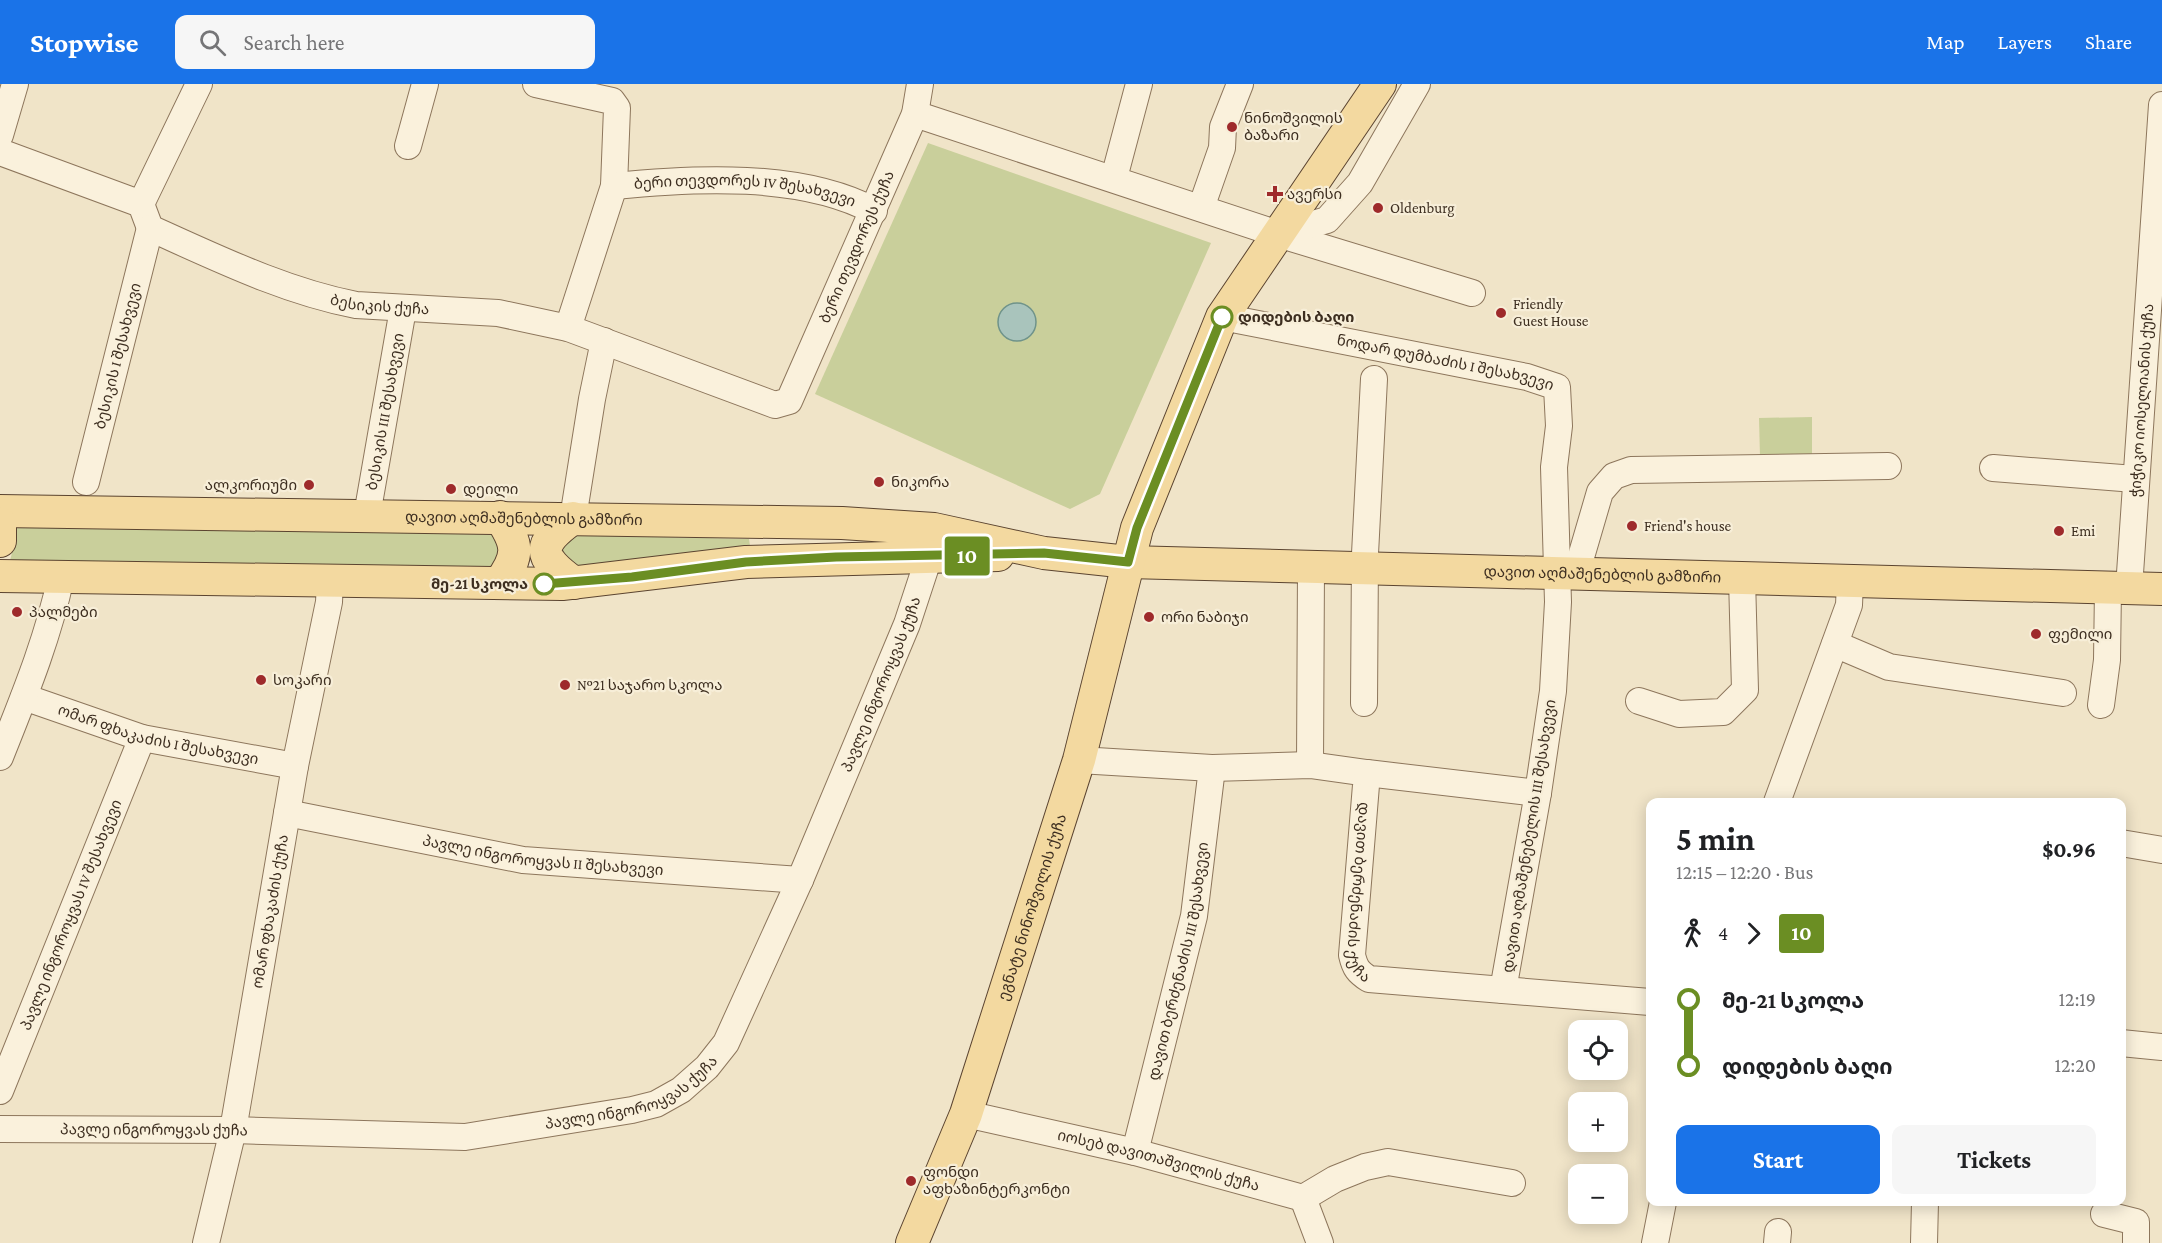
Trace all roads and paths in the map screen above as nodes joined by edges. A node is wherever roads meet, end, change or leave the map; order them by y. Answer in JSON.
{"nodes":[{"id":1,"x":15,"y":84,"type":"edge"},
{"id":2,"x":199,"y":84,"type":"edge"},
{"id":3,"x":425,"y":84,"type":"edge"},
{"id":4,"x":536,"y":84,"type":"edge"},
{"id":5,"x":920,"y":84,"type":"edge"},
{"id":6,"x":1138,"y":84,"type":"edge"},
{"id":7,"x":1240,"y":84,"type":"edge"},
{"id":8,"x":1380,"y":84,"type":"edge"},
{"id":9,"x":1417,"y":84,"type":"edge"},
{"id":10,"x":2162,"y":105,"type":"edge"},
{"id":11,"x":915,"y":114,"type":"junction"},
{"id":12,"x":0,"y":135,"type":"edge"},
{"id":13,"x":408,"y":147,"type":"dead end"},
{"id":14,"x":0,"y":152,"type":"edge"},
{"id":15,"x":1114,"y":178,"type":"junction"},
{"id":16,"x":614,"y":186,"type":"junction"},
{"id":17,"x":1201,"y":208,"type":"junction"},
{"id":18,"x":874,"y":211,"type":"junction"},
{"id":19,"x":146,"y":216,"type":"junction"},
{"id":20,"x":1278,"y":234,"type":"junction"},
{"id":21,"x":1472,"y":293,"type":"dead end"},
{"id":22,"x":403,"y":309,"type":"junction"},
{"id":23,"x":1222,"y":317,"type":"junction"},
{"id":24,"x":568,"y":328,"type":"junction"},
{"id":25,"x":2153,"y":338,"type":"edge"},
{"id":26,"x":604,"y":340,"type":"junction"},
{"id":27,"x":1374,"y":379,"type":"dead end"},
{"id":28,"x":783,"y":405,"type":"joint"},
{"id":29,"x":2151,"y":410,"type":"edge"},
{"id":30,"x":1888,"y":466,"type":"dead end"},
{"id":31,"x":1993,"y":468,"type":"dead end"},
{"id":32,"x":2135,"y":479,"type":"junction"},
{"id":33,"x":86,"y":482,"type":"dead end"},
{"id":34,"x":0,"y":511,"type":"edge"},
{"id":35,"x":367,"y":515,"type":"junction"},
{"id":36,"x":500,"y":517,"type":"junction"},
{"id":37,"x":573,"y":518,"type":"junction"},
{"id":38,"x":0,"y":523,"type":"edge"},
{"id":39,"x":0,"y":541,"type":"edge"},
{"id":40,"x":1044,"y":553,"type":"junction"},
{"id":41,"x":929,"y":557,"type":"junction"},
{"id":42,"x":1128,"y":562,"type":"junction"},
{"id":43,"x":1311,"y":567,"type":"junction"},
{"id":44,"x":1365,"y":568,"type":"junction"},
{"id":45,"x":1566,"y":574,"type":"junction"},
{"id":46,"x":0,"y":576,"type":"edge"},
{"id":47,"x":61,"y":577,"type":"junction"},
{"id":48,"x":1742,"y":578,"type":"junction"},
{"id":49,"x":330,"y":580,"type":"junction"},
{"id":50,"x":1850,"y":581,"type":"junction"},
{"id":51,"x":500,"y":582,"type":"junction"},
{"id":52,"x":574,"y":583,"type":"junction"},
{"id":53,"x":2118,"y":588,"type":"junction"},
{"id":54,"x":2162,"y":589,"type":"edge"},
{"id":55,"x":1835,"y":644,"type":"junction"},
{"id":56,"x":2063,"y":693,"type":"dead end"},
{"id":57,"x":24,"y":697,"type":"junction"},
{"id":58,"x":1639,"y":701,"type":"dead end"},
{"id":59,"x":1364,"y":703,"type":"dead end"},
{"id":60,"x":2101,"y":705,"type":"dead end"},
{"id":61,"x":6,"y":725,"type":"edge"},
{"id":62,"x":142,"y":738,"type":"junction"},
{"id":63,"x":0,"y":757,"type":"edge"},
{"id":64,"x":1079,"y":760,"type":"junction"},
{"id":65,"x":1310,"y":765,"type":"junction"},
{"id":66,"x":295,"y":766,"type":"junction"},
{"id":67,"x":1212,"y":768,"type":"junction"},
{"id":68,"x":1367,"y":773,"type":"junction"},
{"id":69,"x":1539,"y":793,"type":"junction"},
{"id":70,"x":1778,"y":798,"type":"edge"},
{"id":71,"x":288,"y":813,"type":"junction"},
{"id":72,"x":2126,"y":844,"type":"edge"},
{"id":73,"x":2162,"y":850,"type":"edge"},
{"id":74,"x":800,"y":880,"type":"junction"},
{"id":75,"x":1503,"y":990,"type":"junction"},
{"id":76,"x":1646,"y":1002,"type":"edge"},
{"id":77,"x":2126,"y":1043,"type":"edge"},
{"id":78,"x":2162,"y":1047,"type":"edge"},
{"id":79,"x":0,"y":1091,"type":"edge"},
{"id":80,"x":966,"y":1114,"type":"junction"},
{"id":81,"x":0,"y":1129,"type":"edge"},
{"id":82,"x":233,"y":1130,"type":"junction"},
{"id":83,"x":1135,"y":1152,"type":"junction"},
{"id":84,"x":1512,"y":1183,"type":"dead end"},
{"id":85,"x":1303,"y":1198,"type":"junction"},
{"id":86,"x":1662,"y":1206,"type":"edge"},
{"id":87,"x":1925,"y":1206,"type":"edge"},
{"id":88,"x":2104,"y":1214,"type":"dead end"},
{"id":89,"x":206,"y":1243,"type":"edge"},
{"id":90,"x":912,"y":1243,"type":"edge"},
{"id":91,"x":1320,"y":1243,"type":"edge"},
{"id":92,"x":1655,"y":1243,"type":"edge"},
{"id":93,"x":1924,"y":1243,"type":"edge"},
{"id":94,"x":2136,"y":1243,"type":"edge"}],
"edges":[{"from":1,"to":12,"type":"street"},
{"from":2,"to":19,"type":"street","name":"ბესიკის I შესახვევი"},
{"from":3,"to":13,"type":"street"},
{"from":4,"to":16,"type":"street","name":"ბერი თევდორეს IV შესახვევი"},
{"from":5,"to":11,"type":"street","name":"ბერი თევდორეს ქუჩა"},
{"from":6,"to":15,"type":"street"},
{"from":7,"to":17,"type":"street"},
{"from":8,"to":20,"type":"main road","name":"ეგნატე ნინოშვილის ქუჩა"},
{"from":9,"to":20,"type":"street"},
{"from":10,"to":25,"type":"street","name":"ჭიჭიკო იოსელიანის ქუჩა"},
{"from":11,"to":15,"type":"street"},
{"from":11,"to":18,"type":"street","name":"ბერი თევდორეს ქუჩა"},
{"from":14,"to":19,"type":"street","name":"ბესიკის ქუჩა"},
{"from":15,"to":17,"type":"street"},
{"from":16,"to":18,"type":"street","name":"ბერი თევდორეს IV შესახვევი"},
{"from":16,"to":24,"type":"street","name":"ბერი თევდორეს IV შესახვევი"},
{"from":17,"to":20,"type":"street"},
{"from":18,"to":28,"type":"street","name":"ბერი თევდორეს ქუჩა"},
{"from":19,"to":22,"type":"street","name":"ბესიკის ქუჩა"},
{"from":19,"to":33,"type":"street","name":"ბესიკის I შესახვევი"},
{"from":20,"to":21,"type":"street"},
{"from":20,"to":23,"type":"main road","name":"ეგნატე ნინოშვილის ქუჩა"},
{"from":22,"to":24,"type":"street","name":"ბესიკის ქუჩა"},
{"from":22,"to":35,"type":"street","name":"ბესიკის III შესახვევი"},
{"from":23,"to":42,"type":"main road","name":"ეგნატე ნინოშვილის ქუჩა"},
{"from":23,"to":45,"type":"street","name":"ნოდარ დუმბაძის I შესახვევი"},
{"from":24,"to":26,"type":"street","name":"ბესიკის ქუჩა"},
{"from":25,"to":29,"type":"street","name":"ჭიჭიკო იოსელიანის ქუჩა"},
{"from":26,"to":28,"type":"street","name":"ბესიკის ქუჩა"},
{"from":26,"to":37,"type":"street"},
{"from":27,"to":44,"type":"street"},
{"from":29,"to":32,"type":"street","name":"ჭიჭიკო იოსელიანის ქუჩა"},
{"from":30,"to":45,"type":"street"},
{"from":31,"to":32,"type":"street"},
{"from":32,"to":53,"type":"street","name":"ჭიჭიკო იოსელიანის ქუჩა"},
{"from":34,"to":35,"type":"main road","name":"დავით აღმაშენებლის გამზირი"},
{"from":35,"to":36,"type":"main road","name":"დავით აღმაშენებლის გამზირი"},
{"from":36,"to":37,"type":"main road","name":"დავით აღმაშენებლის გამზირი"},
{"from":36,"to":51,"type":"main road"},
{"from":37,"to":40,"type":"main road","name":"დავით აღმაშენებლის გამზირი"},
{"from":37,"to":52,"type":"main road"},
{"from":38,"to":39,"type":"main road"},
{"from":40,"to":41,"type":"main road","name":"დავით აღმაშენებლის გამზირი"},
{"from":40,"to":42,"type":"main road","name":"დავით აღმაშენებლის გამზირი"},
{"from":41,"to":52,"type":"main road","name":"დავით აღმაშენებლის გამზირი"},
{"from":41,"to":74,"type":"street","name":"პავლე ინგოროყვას ქუჩა"},
{"from":42,"to":43,"type":"main road","name":"დავით აღმაშენებლის გამზირი"},
{"from":42,"to":64,"type":"main road","name":"ეგნატე ნინოშვილის ქუჩა"},
{"from":43,"to":44,"type":"main road","name":"დავით აღმაშენებლის გამზირი"},
{"from":43,"to":65,"type":"street"},
{"from":44,"to":45,"type":"main road","name":"დავით აღმაშენებლის გამზირი"},
{"from":44,"to":59,"type":"street"},
{"from":45,"to":48,"type":"main road","name":"დავით აღმაშენებლის გამზირი"},
{"from":45,"to":69,"type":"street","name":"დავით აღმაშენებელის III შესახვევი"},
{"from":46,"to":47,"type":"main road","name":"დავით აღმაშენებლის გამზირი"},
{"from":47,"to":49,"type":"main road","name":"დავით აღმაშენებლის გამზირი"},
{"from":47,"to":57,"type":"street"},
{"from":48,"to":50,"type":"main road","name":"დავით აღმაშენებლის გამზირი"},
{"from":48,"to":58,"type":"street"},
{"from":49,"to":51,"type":"main road","name":"დავით აღმაშენებლის გამზირი"},
{"from":49,"to":66,"type":"street","name":"ომარ ფხაკაძის ქუჩა"},
{"from":50,"to":53,"type":"main road","name":"დავით აღმაშენებლის გამზირი"},
{"from":50,"to":55,"type":"street"},
{"from":51,"to":52,"type":"main road","name":"დავით აღმაშენებლის გამზირი"},
{"from":53,"to":54,"type":"main road","name":"დავით აღმაშენებლის გამზირი"},
{"from":53,"to":60,"type":"street","name":"ჭიჭიკო იოსელიანის ქუჩა"},
{"from":55,"to":56,"type":"street"},
{"from":55,"to":70,"type":"street"},
{"from":57,"to":61,"type":"street"},
{"from":57,"to":62,"type":"street","name":"ომარ ფხაკაძის I შესახვევი"},
{"from":61,"to":63,"type":"street"},
{"from":62,"to":66,"type":"street","name":"ომარ ფხაკაძის I შესახვევი"},
{"from":62,"to":79,"type":"street","name":"პავლე ინგოროყვას IV შესახვევი"},
{"from":64,"to":67,"type":"street","name":"დავით ბერძენაძის ქუჩა"},
{"from":64,"to":80,"type":"main road","name":"ეგნატე ნინოშვილის ქუჩა"},
{"from":65,"to":67,"type":"street","name":"დავით ბერძენაძის ქუჩა"},
{"from":65,"to":68,"type":"street","name":"დავით ბერძენაძის ქუჩა"},
{"from":66,"to":71,"type":"street","name":"ომარ ფხაკაძის ქუჩა"},
{"from":67,"to":83,"type":"street","name":"დავით ბერძენაძის III შესახვევი"},
{"from":68,"to":69,"type":"street"},
{"from":68,"to":75,"type":"street","name":"დავით ბერძენაძის ქუჩა"},
{"from":69,"to":75,"type":"street","name":"დავით აღმაშენებელის III შესახვევი"},
{"from":71,"to":74,"type":"street","name":"პავლე ინგოროყვას II შესახვევი"},
{"from":71,"to":82,"type":"street","name":"ომარ ფხაკაძის ქუჩა"},
{"from":72,"to":73,"type":"street"},
{"from":74,"to":82,"type":"street","name":"პავლე ინგოროყვას ქუჩა"},
{"from":75,"to":76,"type":"street","name":"დავით ბერძენაძის ქუჩა"},
{"from":77,"to":78,"type":"street"},
{"from":80,"to":83,"type":"street","name":"იოსებ დავითაშვილის ქუჩა"},
{"from":80,"to":90,"type":"main road","name":"ეგნატე ნინოშვილის ქუჩა"},
{"from":81,"to":82,"type":"street","name":"პავლე ინგოროყვას ქუჩა"},
{"from":82,"to":89,"type":"street","name":"ომარ ფხაკაძის ქუჩა"},
{"from":83,"to":85,"type":"street","name":"იოსებ დავითაშვილის ქუჩა"},
{"from":84,"to":85,"type":"street"},
{"from":85,"to":91,"type":"street"},
{"from":86,"to":92,"type":"street"},
{"from":87,"to":93,"type":"street"},
{"from":88,"to":94,"type":"street"}]}
